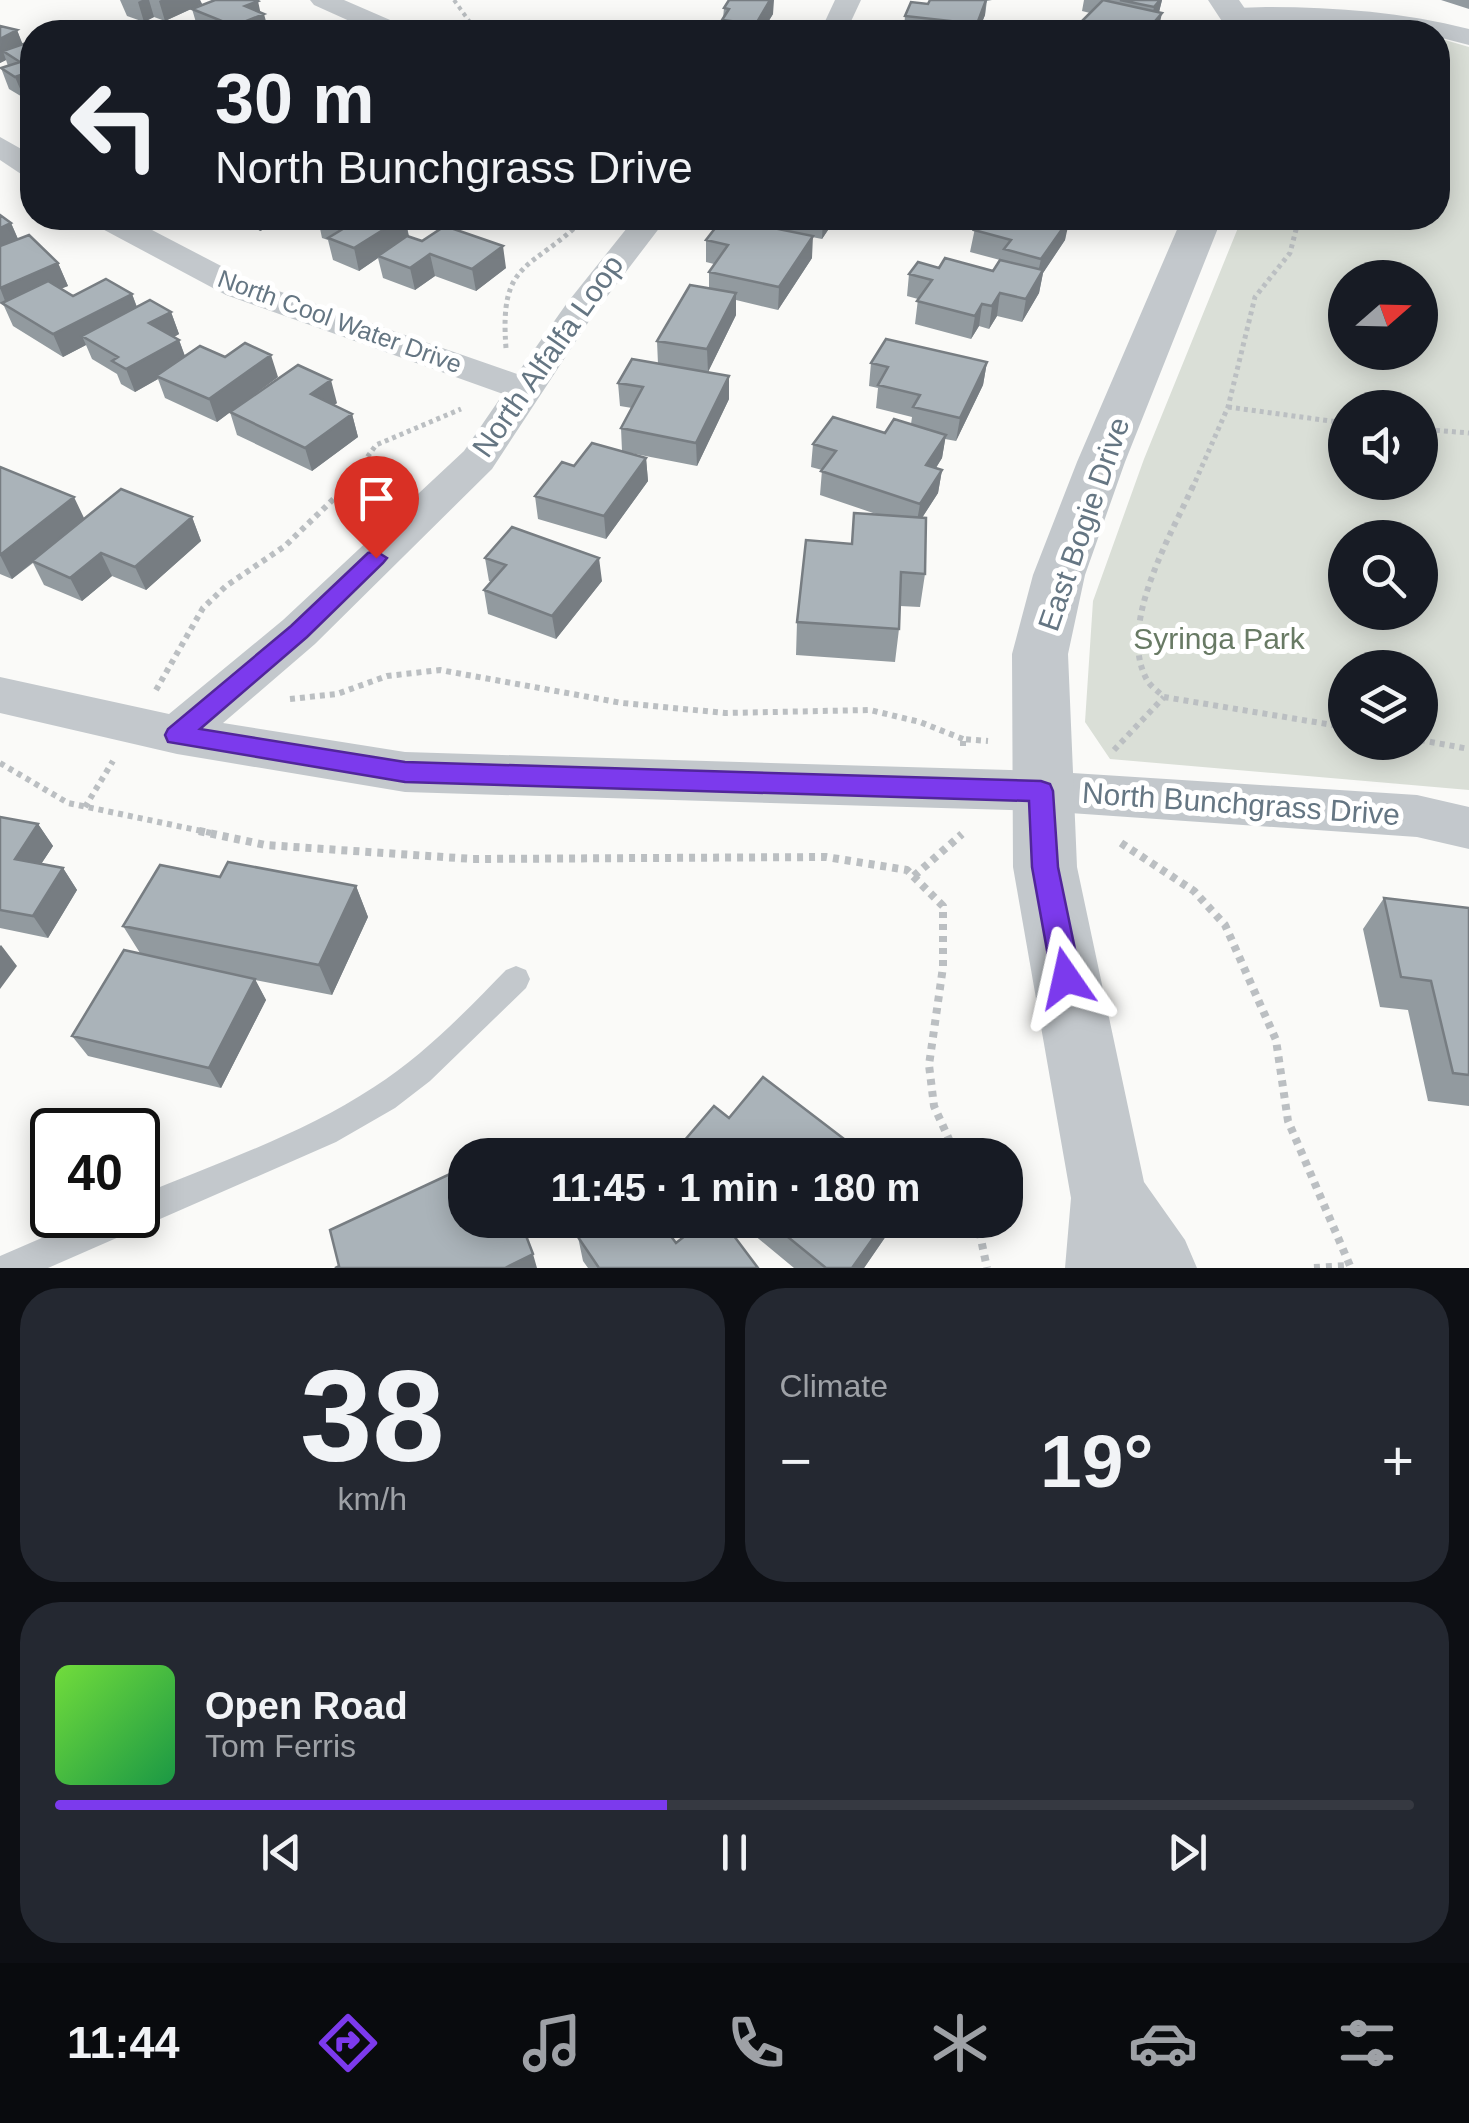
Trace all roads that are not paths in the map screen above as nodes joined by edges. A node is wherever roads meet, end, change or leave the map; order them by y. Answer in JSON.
{"nodes":[{"id":1,"x":324,"y":0,"type":"edge"},
{"id":2,"x":1235,"y":16,"type":"edge"},
{"id":3,"x":368,"y":20,"type":"edge"},
{"id":4,"x":1390,"y":20,"type":"edge"},
{"id":5,"x":129,"y":230,"type":"edge"},
{"id":6,"x":641,"y":230,"type":"edge"},
{"id":7,"x":1197,"y":230,"type":"edge"},
{"id":8,"x":524,"y":389,"type":"junction"},
{"id":9,"x":0,"y":695,"type":"edge"},
{"id":10,"x":177,"y":735,"type":"junction"},
{"id":11,"x":1041,"y":791,"type":"junction"},
{"id":12,"x":1469,"y":828,"type":"edge"},
{"id":13,"x":516,"y":979,"type":"dead end"},
{"id":14,"x":160,"y":1203,"type":"edge"},
{"id":15,"x":1107,"y":1233,"type":"edge"},
{"id":16,"x":80,"y":1238,"type":"edge"},
{"id":17,"x":11,"y":1268,"type":"edge"},
{"id":18,"x":1157,"y":1268,"type":"edge"}],
"edges":[{"from":1,"to":3,"type":"street"},
{"from":2,"to":4,"type":"street"},
{"from":5,"to":8,"type":"street","name":"North Cool Water Drive"},
{"from":6,"to":8,"type":"street","name":"North Alfalfa Loop"},
{"from":7,"to":11,"type":"street","name":"East Bogie Drive"},
{"from":8,"to":10,"type":"street","name":"North Alfalfa Loop"},
{"from":9,"to":10,"type":"street","name":"North Bunchgrass Drive"},
{"from":10,"to":11,"type":"street","name":"North Bunchgrass Drive"},
{"from":11,"to":12,"type":"street","name":"North Bunchgrass Drive"},
{"from":11,"to":15,"type":"street","name":"East Bogie Drive"},
{"from":13,"to":14,"type":"lane"},
{"from":15,"to":18,"type":"street","name":"East Bogie Drive"},
{"from":16,"to":17,"type":"lane"}]}
